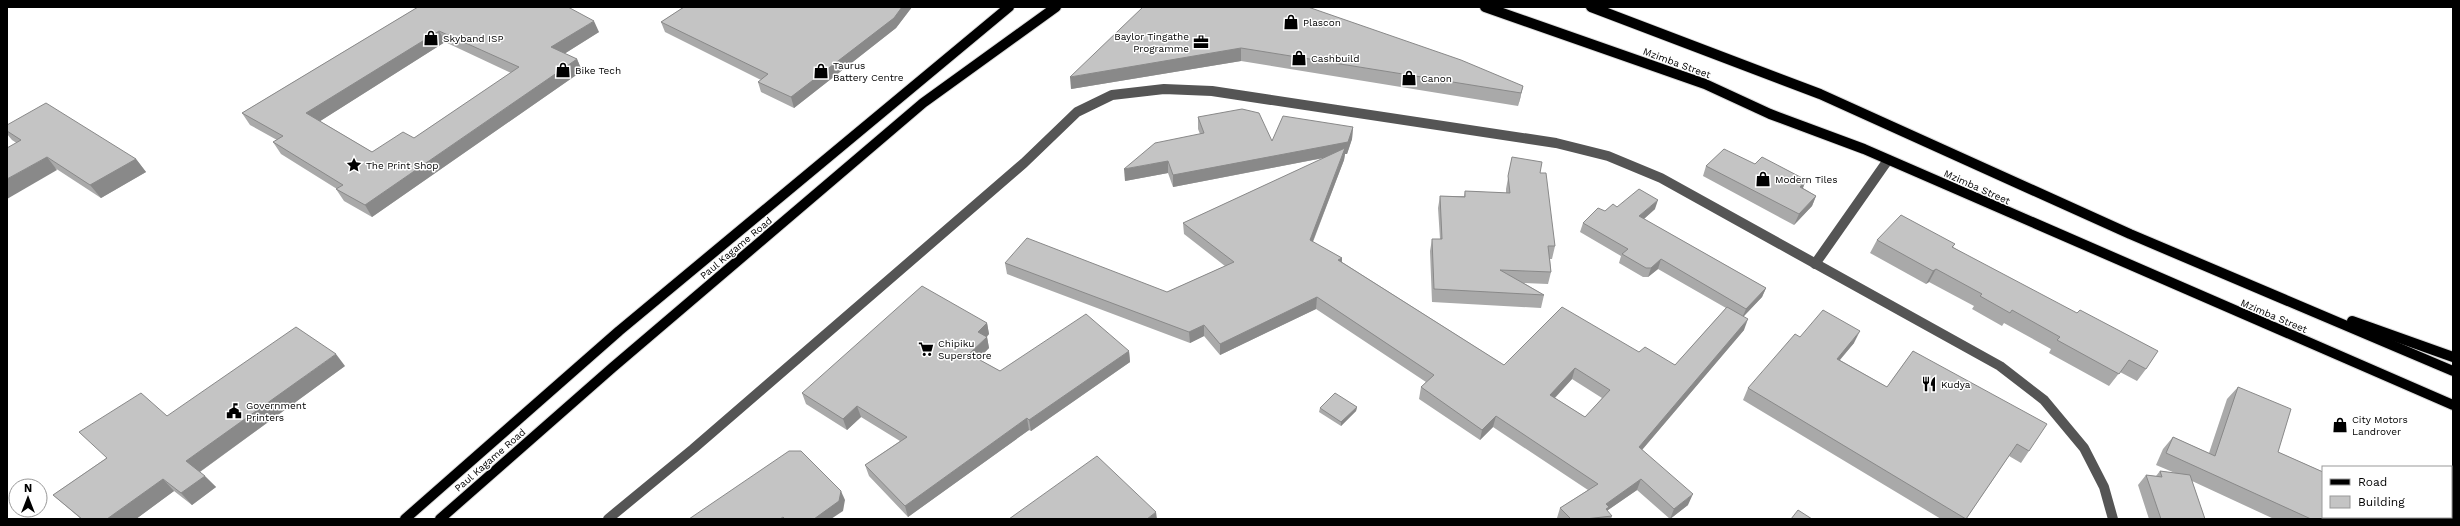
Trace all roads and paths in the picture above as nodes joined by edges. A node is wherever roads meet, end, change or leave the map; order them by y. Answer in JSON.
{"nodes":[{"id":1,"x":1009,"y":7,"type":"edge"},
{"id":2,"x":1064,"y":7,"type":"edge"},
{"id":3,"x":1485,"y":7,"type":"edge"},
{"id":4,"x":1591,"y":7,"type":"edge"},
{"id":5,"x":1054,"y":10,"type":"edge"},
{"id":6,"x":1888,"y":160,"type":"junction"},
{"id":7,"x":1815,"y":264,"type":"junction"},
{"id":8,"x":2257,"y":288,"type":"junction"},
{"id":9,"x":2453,"y":357,"type":"edge"},
{"id":10,"x":2453,"y":371,"type":"edge"},
{"id":11,"x":2453,"y":405,"type":"edge"},
{"id":12,"x":405,"y":519,"type":"edge"},
{"id":13,"x":440,"y":519,"type":"edge"},
{"id":14,"x":608,"y":519,"type":"edge"},
{"id":15,"x":2113,"y":519,"type":"edge"}],
"edges":[{"from":1,"to":12,"type":"main road"},
{"from":2,"to":5,"type":"main road","name":"Paul Kagame Road"},
{"from":3,"to":6,"type":"main road","name":"Mzimba Street"},
{"from":4,"to":8,"type":"main road","name":"Mzimba Street"},
{"from":5,"to":13,"type":"main road","name":"Paul Kagame Road"},
{"from":6,"to":7,"type":"street"},
{"from":6,"to":11,"type":"main road","name":"Mzimba Street"},
{"from":7,"to":14,"type":"street"},
{"from":7,"to":15,"type":"street"},
{"from":8,"to":9,"type":"main road"},
{"from":8,"to":10,"type":"main road","name":"Mzimba Street"}]}
